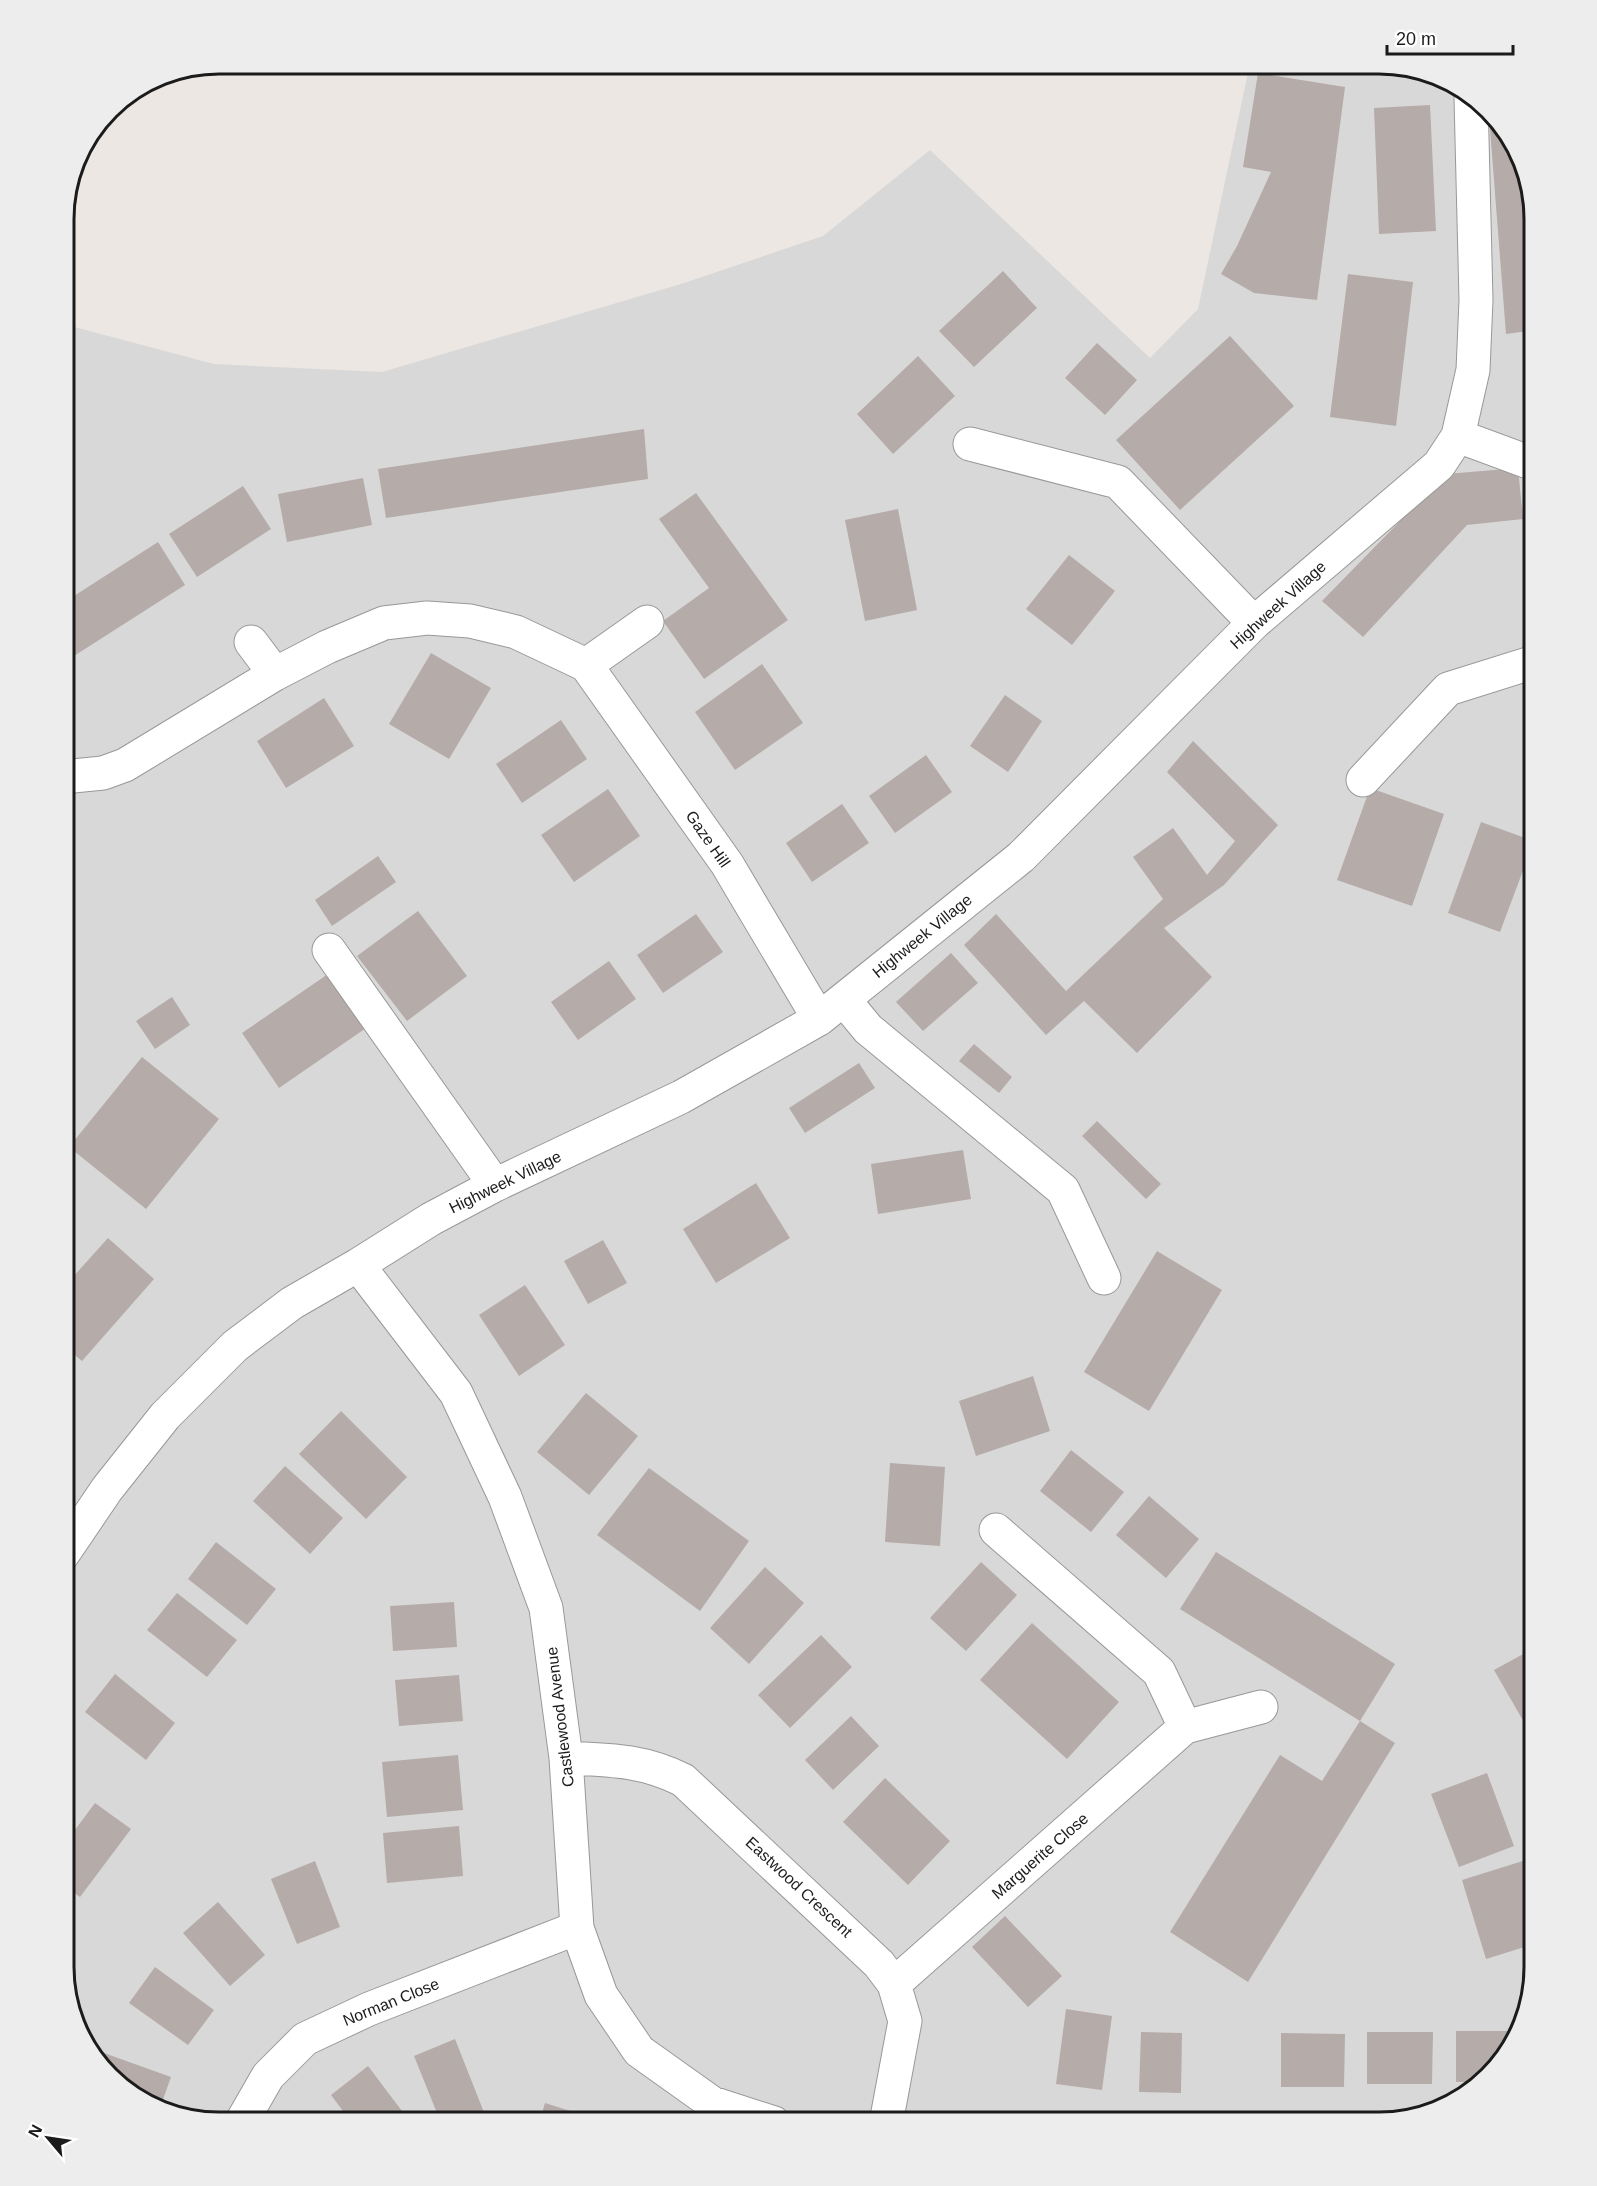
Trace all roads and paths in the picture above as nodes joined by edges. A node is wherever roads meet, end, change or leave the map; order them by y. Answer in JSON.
{"nodes":[{"id":1,"x":1471,"y":107,"type":"edge"},
{"id":2,"x":1458,"y":436,"type":"junction"},
{"id":3,"x":970,"y":444,"type":"dead end"},
{"id":4,"x":1524,"y":460,"type":"edge"},
{"id":5,"x":647,"y":622,"type":"dead end"},
{"id":6,"x":1254,"y":622,"type":"junction"},
{"id":7,"x":251,"y":642,"type":"dead end"},
{"id":8,"x":586,"y":665,"type":"junction"},
{"id":9,"x":1524,"y":665,"type":"edge"},
{"id":10,"x":275,"y":674,"type":"junction"},
{"id":11,"x":74,"y":776,"type":"edge"},
{"id":12,"x":1363,"y":780,"type":"dead end"},
{"id":13,"x":329,"y":950,"type":"dead end"},
{"id":14,"x":832,"y":1009,"type":"junction"},
{"id":15,"x":495,"y":1185,"type":"junction"},
{"id":16,"x":358,"y":1265,"type":"junction"},
{"id":17,"x":1104,"y":1278,"type":"dead end"},
{"id":18,"x":996,"y":1530,"type":"dead end"},
{"id":19,"x":74,"y":1537,"type":"edge"},
{"id":20,"x":1261,"y":1707,"type":"dead end"},
{"id":21,"x":1185,"y":1727,"type":"junction"},
{"id":22,"x":566,"y":1758,"type":"junction"},
{"id":23,"x":577,"y":1928,"type":"junction"},
{"id":24,"x":894,"y":1984,"type":"junction"},
{"id":25,"x":247,"y":2112,"type":"edge"},
{"id":26,"x":740,"y":2112,"type":"edge"},
{"id":27,"x":888,"y":2112,"type":"edge"}],
"edges":[{"from":1,"to":2,"type":"street","name":"Highweek Village"},
{"from":2,"to":4,"type":"street"},
{"from":2,"to":6,"type":"street","name":"Highweek Village"},
{"from":3,"to":6,"type":"street"},
{"from":5,"to":8,"type":"street"},
{"from":6,"to":14,"type":"street","name":"Highweek Village"},
{"from":7,"to":10,"type":"street"},
{"from":8,"to":10,"type":"street","name":"Gaze Hill"},
{"from":8,"to":14,"type":"street","name":"Gaze Hill"},
{"from":9,"to":12,"type":"street"},
{"from":10,"to":11,"type":"street","name":"Gaze Hill"},
{"from":13,"to":15,"type":"street"},
{"from":14,"to":15,"type":"street","name":"Highweek Village"},
{"from":14,"to":17,"type":"street","name":"Gaze Hill"},
{"from":15,"to":16,"type":"street","name":"Highweek Village"},
{"from":16,"to":19,"type":"street","name":"Highweek Village"},
{"from":16,"to":22,"type":"street","name":"Castlewood Avenue"},
{"from":18,"to":21,"type":"street"},
{"from":20,"to":21,"type":"street","name":"Marguerite Close"},
{"from":21,"to":24,"type":"street","name":"Marguerite Close"},
{"from":22,"to":23,"type":"street","name":"Castlewood Avenue"},
{"from":22,"to":24,"type":"street","name":"Eastwood Crescent"},
{"from":23,"to":25,"type":"street","name":"Norman Close"},
{"from":23,"to":26,"type":"street","name":"Castlewood Avenue"},
{"from":24,"to":27,"type":"street","name":"Eastwood Crescent"}]}
